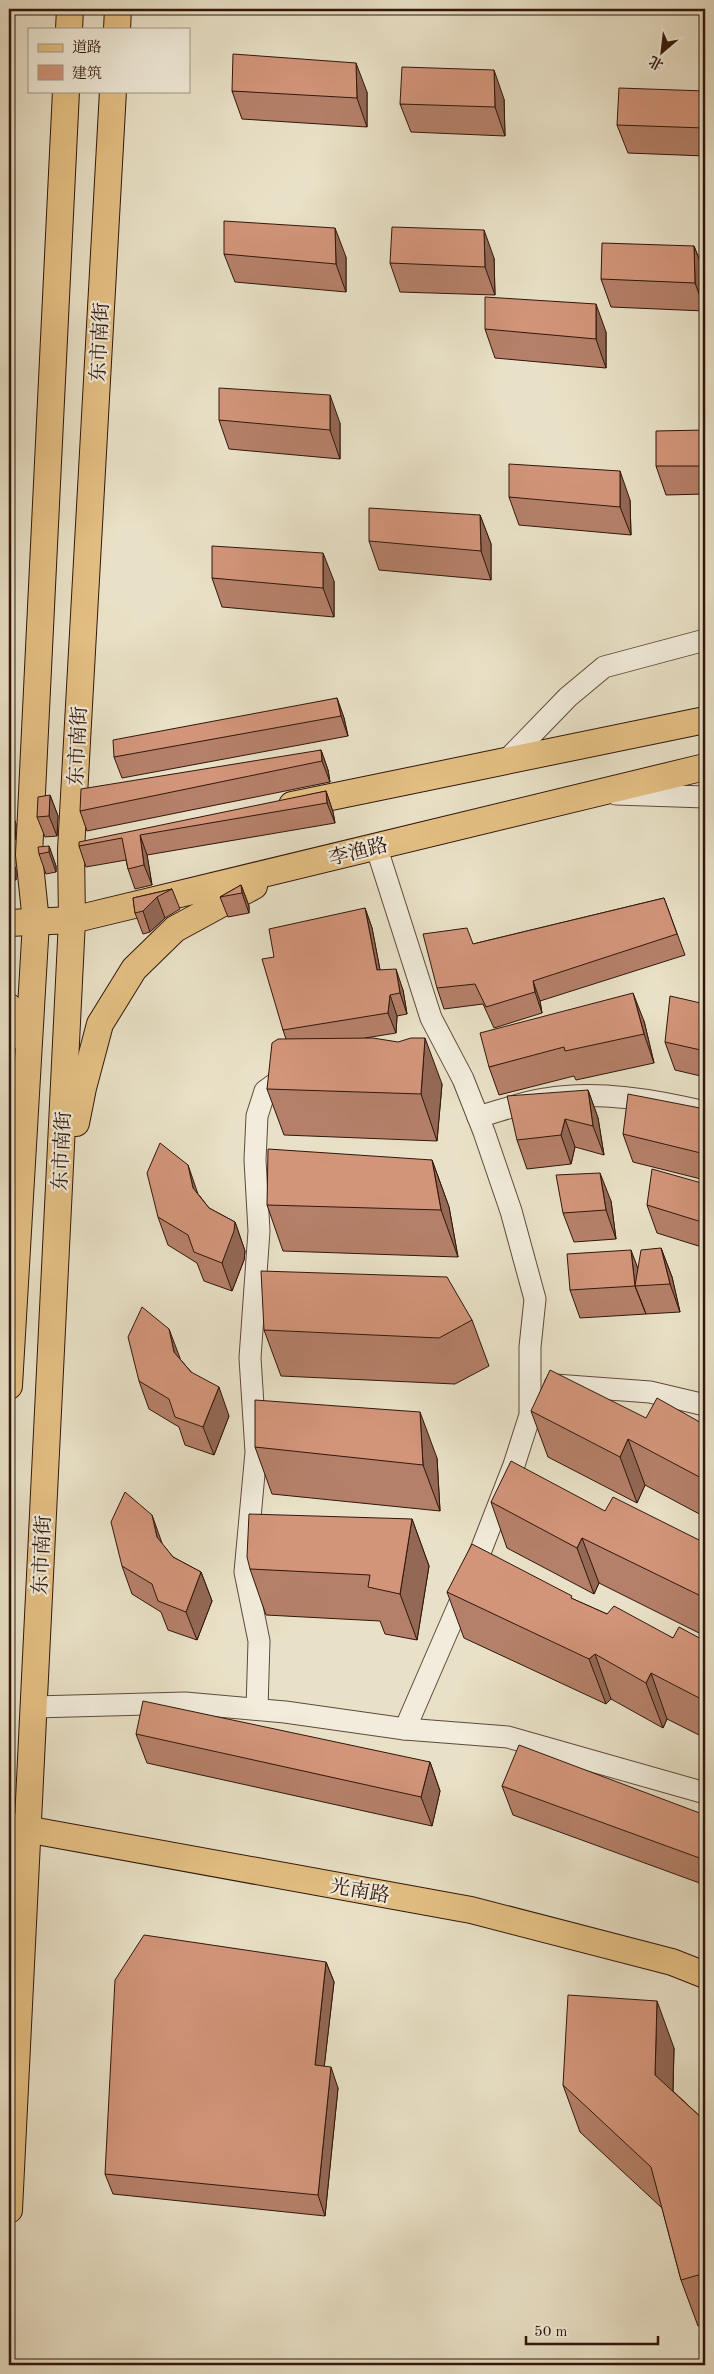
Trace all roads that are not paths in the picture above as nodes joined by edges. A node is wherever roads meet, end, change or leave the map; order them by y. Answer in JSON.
{"nodes":[{"id":1,"x":70,"y":9,"type":"edge"},
{"id":2,"x":118,"y":9,"type":"edge"},
{"id":3,"x":69,"y":28,"type":"edge"},
{"id":4,"x":116,"y":28,"type":"edge"},
{"id":5,"x":66,"y":92,"type":"edge"},
{"id":6,"x":113,"y":92,"type":"edge"},
{"id":7,"x":705,"y":640,"type":"edge"},
{"id":8,"x":705,"y":720,"type":"edge"},
{"id":9,"x":506,"y":761,"type":"junction"},
{"id":10,"x":705,"y":767,"type":"edge"},
{"id":11,"x":594,"y":794,"type":"junction"},
{"id":12,"x":705,"y":797,"type":"edge"},
{"id":13,"x":265,"y":810,"type":"edge"},
{"id":14,"x":376,"y":846,"type":"junction"},
{"id":15,"x":81,"y":848,"type":"junction"},
{"id":16,"x":19,"y":856,"type":"edge"},
{"id":17,"x":297,"y":866,"type":"junction"},
{"id":18,"x":72,"y":920,"type":"junction"},
{"id":19,"x":36,"y":922,"type":"junction"},
{"id":20,"x":9,"y":923,"type":"edge"},
{"id":21,"x":9,"y":1007,"type":"edge"},
{"id":22,"x":29,"y":1047,"type":"junction"},
{"id":23,"x":308,"y":1071,"type":"edge"},
{"id":24,"x":705,"y":1112,"type":"edge"},
{"id":25,"x":478,"y":1117,"type":"junction"},
{"id":26,"x":58,"y":1212,"type":"junction"},
{"id":27,"x":530,"y":1383,"type":"junction"},
{"id":28,"x":9,"y":1386,"type":"edge"},
{"id":29,"x":705,"y":1405,"type":"edge"},
{"id":30,"x":34,"y":1706,"type":"junction"},
{"id":31,"x":257,"y":1709,"type":"junction"},
{"id":32,"x":405,"y":1729,"type":"junction"},
{"id":33,"x":705,"y":1793,"type":"edge"},
{"id":34,"x":18,"y":1827,"type":"edge"},
{"id":35,"x":705,"y":1975,"type":"edge"},
{"id":36,"x":9,"y":2210,"type":"edge"}],
"edges":[{"from":1,"to":3,"type":"main road"},
{"from":2,"to":4,"type":"main road"},
{"from":5,"to":16,"type":"main road","name":"东市南街"},
{"from":6,"to":15,"type":"main road","name":"东市南街"},
{"from":7,"to":9,"type":"street"},
{"from":8,"to":9,"type":"main road"},
{"from":9,"to":13,"type":"main road"},
{"from":10,"to":11,"type":"main road","name":"李渔路"},
{"from":11,"to":12,"type":"street"},
{"from":11,"to":14,"type":"main road","name":"李渔路"},
{"from":14,"to":17,"type":"main road","name":"李渔路"},
{"from":14,"to":25,"type":"street"},
{"from":15,"to":16,"type":"main road"},
{"from":15,"to":18,"type":"main road","name":"东市南街"},
{"from":16,"to":19,"type":"main road","name":"东市南街"},
{"from":17,"to":18,"type":"main road","name":"李渔路"},
{"from":17,"to":26,"type":"main road"},
{"from":18,"to":19,"type":"main road","name":"李渔路"},
{"from":18,"to":26,"type":"main road","name":"东市南街"},
{"from":19,"to":20,"type":"main road","name":"李渔路"},
{"from":19,"to":22,"type":"main road","name":"东市南街"},
{"from":21,"to":22,"type":"main road"},
{"from":22,"to":28,"type":"main road","name":"东市南街"},
{"from":23,"to":31,"type":"street"},
{"from":24,"to":25,"type":"street"},
{"from":25,"to":27,"type":"street"},
{"from":26,"to":30,"type":"main road","name":"东市南街"},
{"from":27,"to":29,"type":"street"},
{"from":27,"to":32,"type":"street"},
{"from":30,"to":31,"type":"street"},
{"from":30,"to":34,"type":"main road","name":"东市南街"},
{"from":31,"to":32,"type":"street"},
{"from":32,"to":33,"type":"street"},
{"from":34,"to":35,"type":"main road","name":"光南路"},
{"from":34,"to":36,"type":"main road","name":"东市南街"}]}
